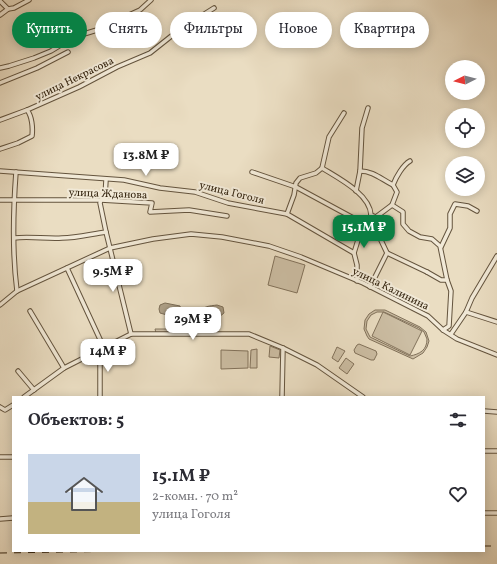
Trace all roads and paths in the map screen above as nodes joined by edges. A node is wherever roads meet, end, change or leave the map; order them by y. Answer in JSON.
{"nodes":[{"id":1,"x":29,"y":0,"type":"edge"},
{"id":2,"x":151,"y":0,"type":"edge"},
{"id":3,"x":0,"y":1,"type":"edge"},
{"id":4,"x":214,"y":8,"type":"dead end"},
{"id":5,"x":8,"y":9,"type":"junction"},
{"id":6,"x":0,"y":15,"type":"edge"},
{"id":7,"x":68,"y":52,"type":"dead end"},
{"id":8,"x":0,"y":68,"type":"edge"},
{"id":9,"x":0,"y":83,"type":"edge"},
{"id":10,"x":368,"y":108,"type":"dead end"},
{"id":11,"x":26,"y":110,"type":"junction"},
{"id":12,"x":344,"y":113,"type":"dead end"},
{"id":13,"x":0,"y":120,"type":"edge"},
{"id":14,"x":0,"y":149,"type":"edge"},
{"id":15,"x":410,"y":161,"type":"dead end"},
{"id":16,"x":322,"y":168,"type":"junction"},
{"id":17,"x":0,"y":171,"type":"edge"},
{"id":18,"x":360,"y":171,"type":"junction"},
{"id":19,"x":16,"y":172,"type":"junction"},
{"id":20,"x":252,"y":172,"type":"dead end"},
{"id":21,"x":106,"y":180,"type":"junction"},
{"id":22,"x":393,"y":185,"type":"junction"},
{"id":23,"x":296,"y":187,"type":"junction"},
{"id":24,"x":356,"y":191,"type":"junction"},
{"id":25,"x":0,"y":200,"type":"edge"},
{"id":26,"x":14,"y":200,"type":"junction"},
{"id":27,"x":101,"y":200,"type":"junction"},
{"id":28,"x":392,"y":205,"type":"junction"},
{"id":29,"x":477,"y":211,"type":"dead end"},
{"id":30,"x":287,"y":214,"type":"junction"},
{"id":31,"x":228,"y":216,"type":"dead end"},
{"id":32,"x":371,"y":216,"type":"junction"},
{"id":33,"x":376,"y":217,"type":"junction"},
{"id":34,"x":365,"y":227,"type":"junction"},
{"id":35,"x":106,"y":232,"type":"junction"},
{"id":36,"x":14,"y":238,"type":"junction"},
{"id":37,"x":441,"y":247,"type":"junction"},
{"id":38,"x":110,"y":248,"type":"junction"},
{"id":39,"x":354,"y":253,"type":"junction"},
{"id":40,"x":387,"y":253,"type":"junction"},
{"id":41,"x":497,"y":256,"type":"edge"},
{"id":42,"x":67,"y":268,"type":"junction"},
{"id":43,"x":447,"y":280,"type":"junction"},
{"id":44,"x":357,"y":281,"type":"junction"},
{"id":45,"x":370,"y":287,"type":"junction"},
{"id":46,"x":17,"y":291,"type":"junction"},
{"id":47,"x":0,"y":305,"type":"edge"},
{"id":48,"x":30,"y":311,"type":"dead end"},
{"id":49,"x":466,"y":312,"type":"junction"},
{"id":50,"x":497,"y":322,"type":"edge"},
{"id":51,"x":443,"y":330,"type":"junction"},
{"id":52,"x":132,"y":334,"type":"junction"},
{"id":53,"x":451,"y":334,"type":"junction"},
{"id":54,"x":283,"y":348,"type":"junction"},
{"id":55,"x":102,"y":349,"type":"junction"},
{"id":56,"x":497,"y":355,"type":"edge"},
{"id":57,"x":64,"y":368,"type":"junction"},
{"id":58,"x":18,"y":371,"type":"dead end"},
{"id":59,"x":34,"y":390,"type":"junction"},
{"id":60,"x":25,"y":396,"type":"edge"},
{"id":61,"x":100,"y":396,"type":"edge"},
{"id":62,"x":282,"y":396,"type":"edge"},
{"id":63,"x":362,"y":396,"type":"edge"},
{"id":64,"x":0,"y":406,"type":"edge"},
{"id":65,"x":12,"y":406,"type":"edge"},
{"id":66,"x":485,"y":411,"type":"edge"},
{"id":67,"x":497,"y":412,"type":"edge"},
{"id":68,"x":485,"y":451,"type":"edge"},
{"id":69,"x":497,"y":451,"type":"edge"},
{"id":70,"x":12,"y":457,"type":"edge"},
{"id":71,"x":0,"y":458,"type":"edge"},
{"id":72,"x":485,"y":513,"type":"edge"},
{"id":73,"x":497,"y":513,"type":"edge"},
{"id":74,"x":12,"y":518,"type":"edge"},
{"id":75,"x":0,"y":519,"type":"edge"}],
"edges":[{"from":1,"to":5,"type":"street"},
{"from":2,"to":8,"type":"street"},
{"from":3,"to":5,"type":"street"},
{"from":4,"to":11,"type":"street","name":"улица Некрасова"},
{"from":5,"to":6,"type":"street"},
{"from":7,"to":9,"type":"street"},
{"from":10,"to":18,"type":"street"},
{"from":11,"to":13,"type":"street","name":"улица Некрасова"},
{"from":11,"to":14,"type":"street"},
{"from":12,"to":16,"type":"street"},
{"from":15,"to":22,"type":"street"},
{"from":16,"to":23,"type":"street"},
{"from":16,"to":24,"type":"street"},
{"from":17,"to":19,"type":"street","name":"улица Гоголя"},
{"from":18,"to":22,"type":"street"},
{"from":18,"to":24,"type":"street"},
{"from":19,"to":21,"type":"street","name":"улица Гоголя"},
{"from":19,"to":26,"type":"street"},
{"from":20,"to":23,"type":"street"},
{"from":21,"to":27,"type":"street"},
{"from":21,"to":30,"type":"street","name":"улица Гоголя"},
{"from":22,"to":28,"type":"street"},
{"from":23,"to":30,"type":"street"},
{"from":23,"to":34,"type":"street"},
{"from":24,"to":32,"type":"street"},
{"from":25,"to":26,"type":"street","name":"улица Жданова"},
{"from":26,"to":27,"type":"street","name":"улица Жданова"},
{"from":26,"to":36,"type":"street"},
{"from":27,"to":31,"type":"street","name":"улица Жданова"},
{"from":27,"to":35,"type":"street"},
{"from":28,"to":33,"type":"street"},
{"from":28,"to":37,"type":"street"},
{"from":29,"to":37,"type":"street"},
{"from":30,"to":39,"type":"street","name":"улица Гоголя"},
{"from":32,"to":33,"type":"street"},
{"from":32,"to":34,"type":"street"},
{"from":33,"to":40,"type":"street"},
{"from":34,"to":39,"type":"street"},
{"from":35,"to":36,"type":"street"},
{"from":35,"to":38,"type":"street"},
{"from":36,"to":46,"type":"street"},
{"from":37,"to":43,"type":"street"},
{"from":38,"to":42,"type":"street","name":"улица Калинина"},
{"from":38,"to":44,"type":"street","name":"улица Калинина"},
{"from":38,"to":52,"type":"street"},
{"from":39,"to":44,"type":"street"},
{"from":40,"to":43,"type":"street"},
{"from":40,"to":45,"type":"street"},
{"from":41,"to":49,"type":"street"},
{"from":42,"to":46,"type":"street","name":"улица Калинина"},
{"from":42,"to":55,"type":"street"},
{"from":43,"to":51,"type":"street"},
{"from":44,"to":45,"type":"street","name":"улица Калинина"},
{"from":45,"to":51,"type":"street","name":"улица Калинина"},
{"from":46,"to":47,"type":"street","name":"улица Калинина"},
{"from":48,"to":57,"type":"street"},
{"from":49,"to":50,"type":"street"},
{"from":49,"to":53,"type":"street"},
{"from":51,"to":53,"type":"street","name":"улица Калинина"},
{"from":52,"to":54,"type":"street"},
{"from":52,"to":55,"type":"street"},
{"from":53,"to":56,"type":"street","name":"улица Калинина"},
{"from":54,"to":62,"type":"street"},
{"from":54,"to":63,"type":"street"},
{"from":55,"to":57,"type":"street"},
{"from":55,"to":61,"type":"street"},
{"from":57,"to":59,"type":"street"},
{"from":58,"to":59,"type":"street"},
{"from":59,"to":60,"type":"street"},
{"from":64,"to":65,"type":"street"},
{"from":66,"to":67,"type":"street"},
{"from":68,"to":69,"type":"street"},
{"from":70,"to":71,"type":"street"},
{"from":72,"to":73,"type":"street"},
{"from":74,"to":75,"type":"street"}]}
